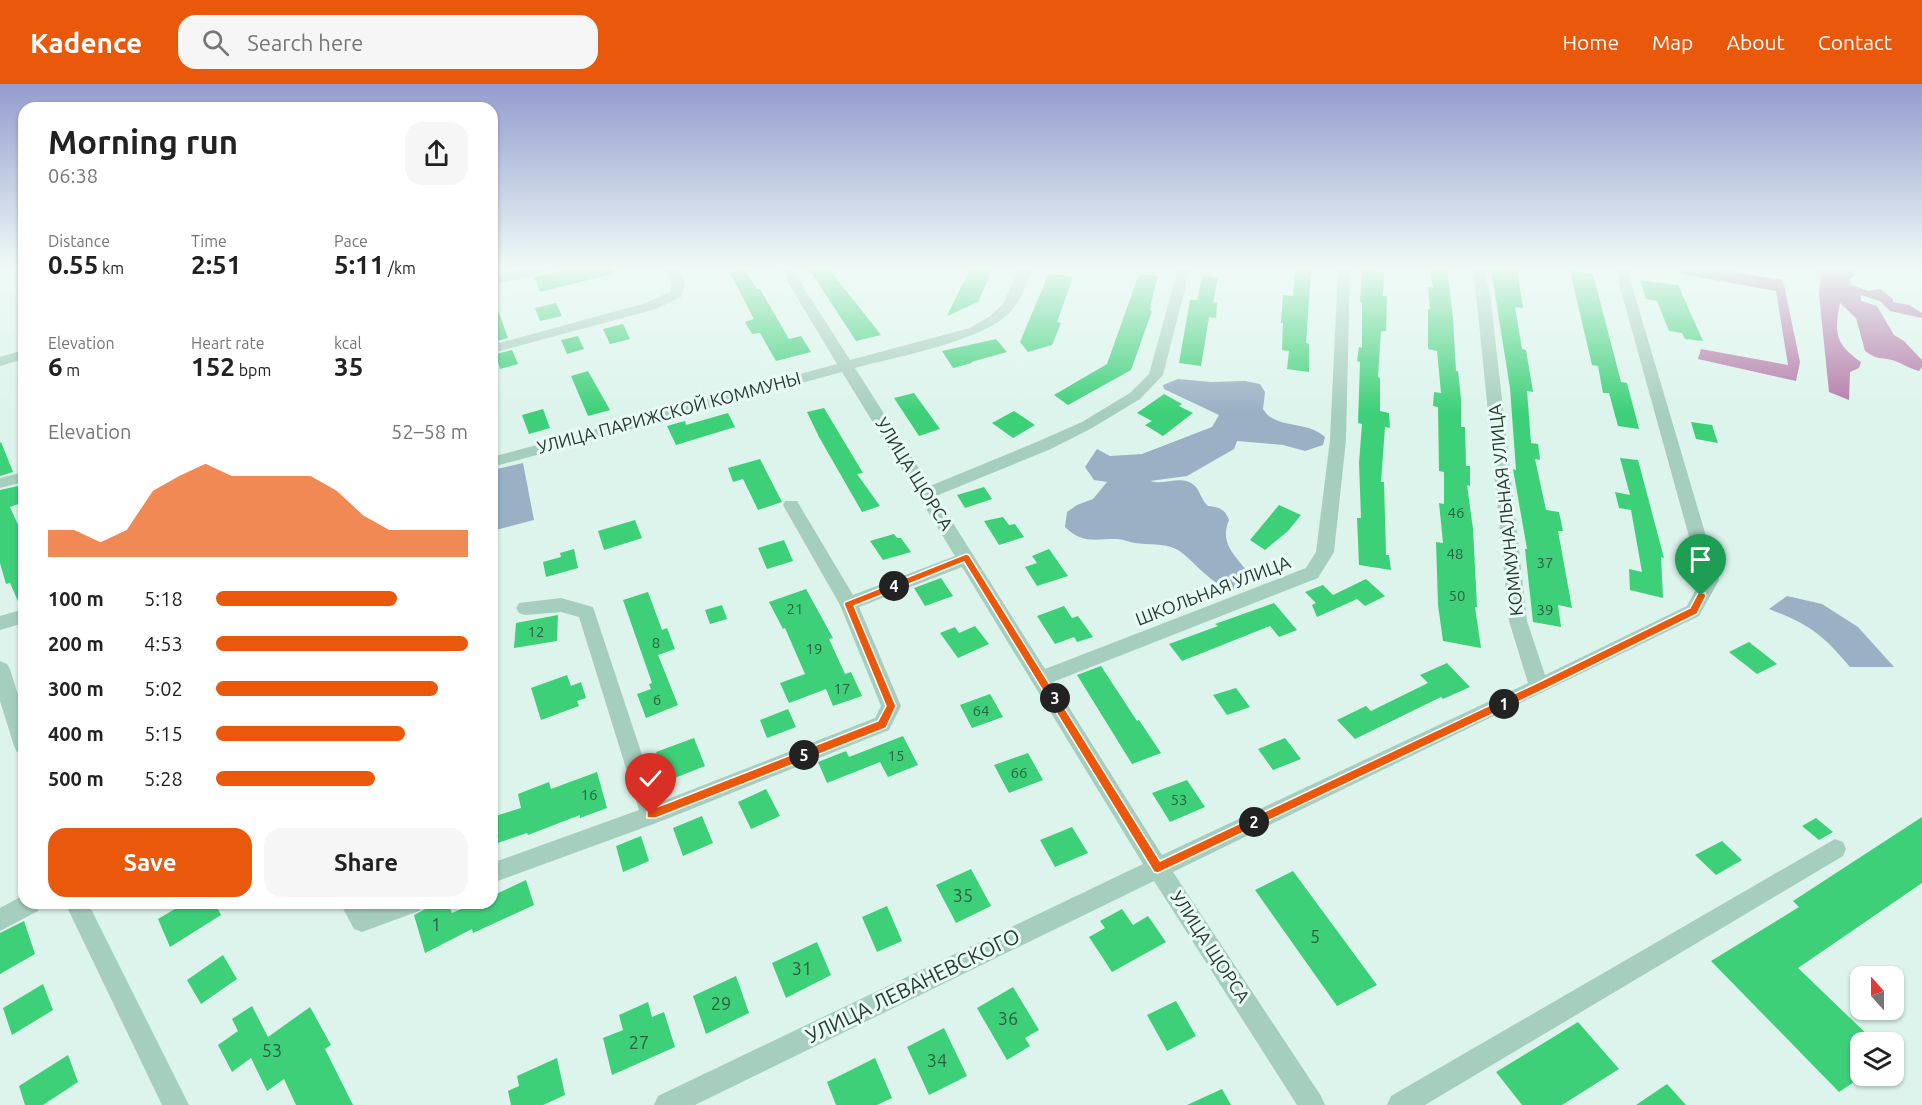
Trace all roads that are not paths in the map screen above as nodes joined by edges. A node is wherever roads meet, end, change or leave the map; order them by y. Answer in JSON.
{"nodes":[{"id":1,"x":613,"y":317,"type":"edge"},
{"id":2,"x":816,"y":317,"type":"edge"},
{"id":3,"x":1000,"y":317,"type":"edge"},
{"id":4,"x":1171,"y":317,"type":"edge"},
{"id":5,"x":1342,"y":317,"type":"edge"},
{"id":6,"x":1485,"y":317,"type":"edge"},
{"id":7,"x":1635,"y":317,"type":"edge"},
{"id":8,"x":498,"y":348,"type":"edge"},
{"id":9,"x":18,"y":356,"type":"edge"},
{"id":10,"x":0,"y":362,"type":"edge"},
{"id":11,"x":846,"y":364,"type":"junction"},
{"id":12,"x":498,"y":460,"type":"edge"},
{"id":13,"x":18,"y":478,"type":"edge"},
{"id":14,"x":0,"y":483,"type":"edge"},
{"id":15,"x":926,"y":494,"type":"junction"},
{"id":16,"x":791,"y":505,"type":"dead end"},
{"id":17,"x":966,"y":558,"type":"junction"},
{"id":18,"x":849,"y":604,"type":"junction"},
{"id":19,"x":525,"y":609,"type":"dead end"},
{"id":20,"x":18,"y":618,"type":"edge"},
{"id":21,"x":0,"y":623,"type":"edge"},
{"id":22,"x":0,"y":669,"type":"edge"},
{"id":23,"x":1042,"y":678,"type":"junction"},
{"id":24,"x":1539,"y":687,"type":"junction"},
{"id":25,"x":18,"y":727,"type":"edge"},
{"id":26,"x":651,"y":815,"type":"junction"},
{"id":27,"x":1835,"y":849,"type":"dead end"},
{"id":28,"x":1158,"y":868,"type":"junction"},
{"id":29,"x":498,"y":871,"type":"edge"},
{"id":30,"x":19,"y":909,"type":"edge"},
{"id":31,"x":79,"y":909,"type":"edge"},
{"id":32,"x":355,"y":909,"type":"edge"},
{"id":33,"x":395,"y":909,"type":"edge"},
{"id":34,"x":0,"y":920,"type":"edge"},
{"id":35,"x":176,"y":1105,"type":"edge"},
{"id":36,"x":668,"y":1105,"type":"edge"},
{"id":37,"x":1312,"y":1105,"type":"edge"},
{"id":38,"x":1400,"y":1105,"type":"edge"}],
"edges":[{"from":1,"to":8,"type":"street"},
{"from":2,"to":11,"type":"street","name":"УЛИЦА ЩОРСА"},
{"from":3,"to":11,"type":"street","name":"УЛИЦА ПАРИЖСКОЙ КОММУНЫ"},
{"from":4,"to":15,"type":"street"},
{"from":5,"to":23,"type":"street","name":"ШКОЛЬНАЯ УЛИЦА"},
{"from":6,"to":24,"type":"street","name":"КОММУНАЛЬНАЯ УЛИЦА"},
{"from":7,"to":24,"type":"street"},
{"from":9,"to":10,"type":"street"},
{"from":11,"to":12,"type":"street","name":"УЛИЦА ПАРИЖСКОЙ КОММУНЫ"},
{"from":11,"to":15,"type":"street","name":"УЛИЦА ЩОРСА"},
{"from":13,"to":14,"type":"street"},
{"from":15,"to":17,"type":"street","name":"УЛИЦА ЩОРСА"},
{"from":16,"to":18,"type":"street"},
{"from":17,"to":18,"type":"street"},
{"from":17,"to":23,"type":"street","name":"УЛИЦА ЩОРСА"},
{"from":18,"to":26,"type":"street"},
{"from":19,"to":26,"type":"street"},
{"from":20,"to":21,"type":"street"},
{"from":22,"to":25,"type":"street"},
{"from":23,"to":28,"type":"street","name":"УЛИЦА ЩОРСА"},
{"from":24,"to":28,"type":"street"},
{"from":26,"to":29,"type":"street"},
{"from":27,"to":38,"type":"street"},
{"from":28,"to":36,"type":"street","name":"УЛИЦА ЛЕВАНЕВСКОГО"},
{"from":28,"to":37,"type":"street","name":"УЛИЦА ЩОРСА"},
{"from":30,"to":34,"type":"street"},
{"from":31,"to":35,"type":"street"},
{"from":32,"to":33,"type":"street"}]}
